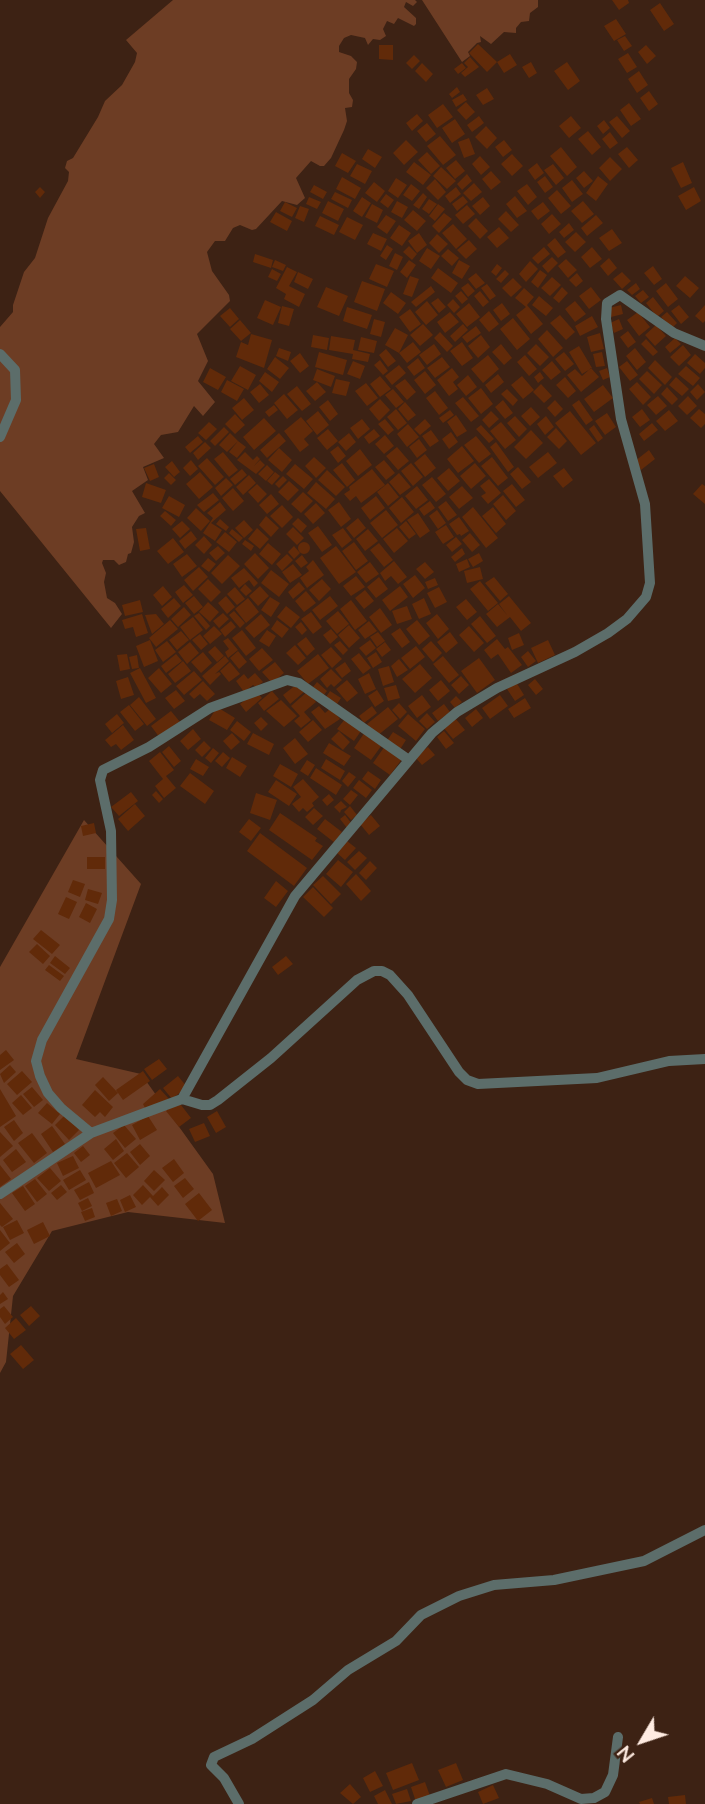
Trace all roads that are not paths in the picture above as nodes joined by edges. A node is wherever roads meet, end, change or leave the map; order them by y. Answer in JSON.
{"nodes":[{"id":1,"x":705,"y":346,"type":"edge"},
{"id":2,"x":0,"y":354,"type":"edge"},
{"id":3,"x":0,"y":437,"type":"edge"},
{"id":4,"x":409,"y":760,"type":"junction"},
{"id":5,"x":705,"y":1059,"type":"edge"},
{"id":6,"x":182,"y":1099,"type":"junction"},
{"id":7,"x":91,"y":1133,"type":"junction"},
{"id":8,"x":0,"y":1194,"type":"edge"},
{"id":9,"x":705,"y":1530,"type":"edge"},
{"id":10,"x":618,"y":1737,"type":"dead end"},
{"id":11,"x":239,"y":1804,"type":"edge"},
{"id":12,"x":417,"y":1804,"type":"edge"}],
"edges":[{"from":1,"to":4,"type":"street"},
{"from":2,"to":3,"type":"street"},
{"from":4,"to":6,"type":"street"},
{"from":4,"to":7,"type":"street"},
{"from":5,"to":6,"type":"street"},
{"from":6,"to":7,"type":"street"},
{"from":7,"to":8,"type":"street"},
{"from":9,"to":11,"type":"street"},
{"from":10,"to":12,"type":"street"}]}
